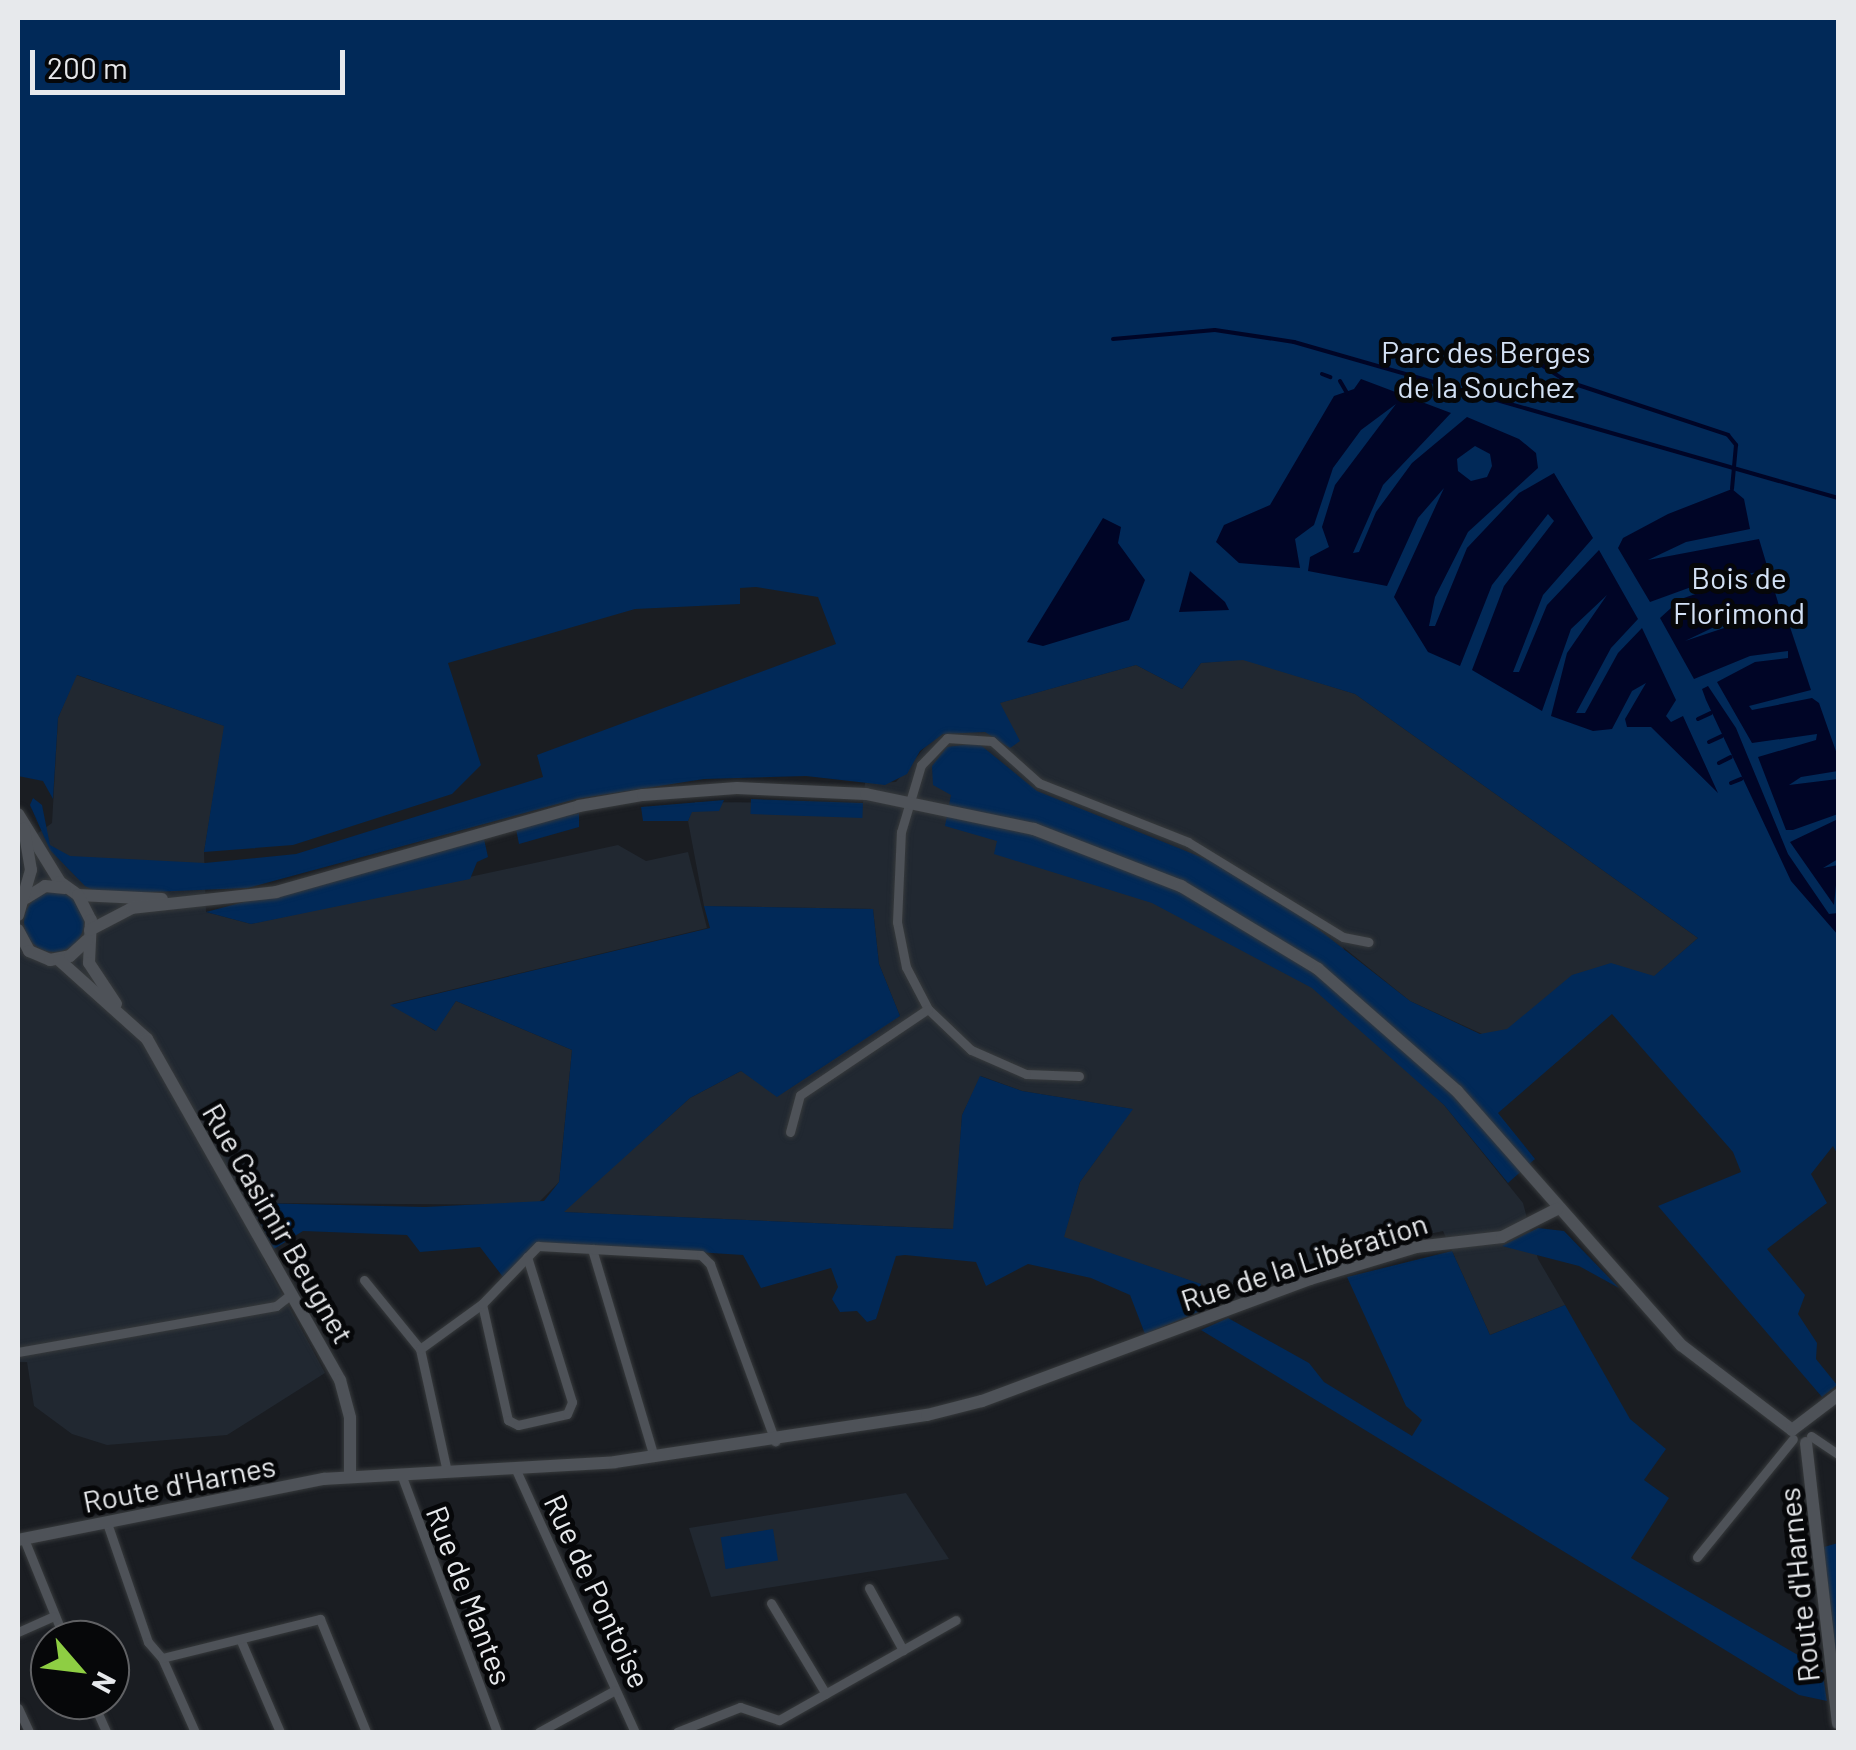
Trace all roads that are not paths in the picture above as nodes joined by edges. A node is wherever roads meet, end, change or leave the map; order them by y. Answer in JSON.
{"nodes":[{"id":1,"x":909,"y":800,"type":"junction"},
{"id":2,"x":21,"y":821,"type":"edge"},
{"id":3,"x":73,"y":891,"type":"junction"},
{"id":4,"x":26,"y":898,"type":"junction"},
{"id":5,"x":174,"y":902,"type":"junction"},
{"id":6,"x":18,"y":914,"type":"edge"},
{"id":7,"x":18,"y":930,"type":"edge"},
{"id":8,"x":88,"y":935,"type":"junction"},
{"id":9,"x":1370,"y":942,"type":"dead end"},
{"id":10,"x":34,"y":954,"type":"junction"},
{"id":11,"x":18,"y":958,"type":"edge"},
{"id":12,"x":59,"y":960,"type":"junction"},
{"id":13,"x":928,"y":1008,"type":"junction"},
{"id":14,"x":121,"y":1010,"type":"junction"},
{"id":15,"x":1079,"y":1076,"type":"dead end"},
{"id":16,"x":790,"y":1132,"type":"dead end"},
{"id":17,"x":1557,"y":1209,"type":"junction"},
{"id":18,"x":592,"y":1249,"type":"junction"},
{"id":19,"x":526,"y":1257,"type":"junction"},
{"id":20,"x":364,"y":1280,"type":"dead end"},
{"id":21,"x":290,"y":1294,"type":"junction"},
{"id":22,"x":482,"y":1304,"type":"junction"},
{"id":23,"x":420,"y":1348,"type":"junction"},
{"id":24,"x":18,"y":1352,"type":"edge"},
{"id":25,"x":1838,"y":1396,"type":"edge"},
{"id":26,"x":1801,"y":1435,"type":"junction"},
{"id":27,"x":775,"y":1441,"type":"junction"},
{"id":28,"x":1838,"y":1454,"type":"edge"},
{"id":29,"x":654,"y":1457,"type":"junction"},
{"id":30,"x":516,"y":1470,"type":"junction"},
{"id":31,"x":447,"y":1472,"type":"junction"},
{"id":32,"x":401,"y":1474,"type":"junction"},
{"id":33,"x":350,"y":1476,"type":"junction"},
{"id":34,"x":107,"y":1523,"type":"junction"},
{"id":35,"x":21,"y":1539,"type":"edge"},
{"id":36,"x":1697,"y":1557,"type":"dead end"},
{"id":37,"x":869,"y":1588,"type":"dead end"},
{"id":38,"x":770,"y":1603,"type":"dead end"},
{"id":39,"x":54,"y":1616,"type":"junction"},
{"id":40,"x":56,"y":1620,"type":"edge"},
{"id":41,"x":956,"y":1620,"type":"dead end"},
{"id":42,"x":18,"y":1632,"type":"edge"},
{"id":43,"x":241,"y":1641,"type":"junction"},
{"id":44,"x":903,"y":1650,"type":"junction"},
{"id":45,"x":162,"y":1658,"type":"junction"},
{"id":46,"x":616,"y":1690,"type":"junction"},
{"id":47,"x":826,"y":1694,"type":"junction"},
{"id":48,"x":18,"y":1708,"type":"edge"},
{"id":49,"x":1838,"y":1723,"type":"edge"},
{"id":50,"x":29,"y":1732,"type":"edge"},
{"id":51,"x":195,"y":1732,"type":"edge"},
{"id":52,"x":280,"y":1732,"type":"edge"},
{"id":53,"x":366,"y":1732,"type":"edge"},
{"id":54,"x":496,"y":1732,"type":"edge"},
{"id":55,"x":539,"y":1732,"type":"edge"},
{"id":56,"x":635,"y":1732,"type":"edge"},
{"id":57,"x":677,"y":1732,"type":"edge"}],
"edges":[{"from":1,"to":5,"type":"main road"},
{"from":1,"to":9,"type":"street"},
{"from":1,"to":13,"type":"street"},
{"from":1,"to":17,"type":"main road"},
{"from":2,"to":3,"type":"main road"},
{"from":2,"to":4,"type":"main road"},
{"from":3,"to":4,"type":"main road"},
{"from":3,"to":5,"type":"main road"},
{"from":3,"to":8,"type":"main road"},
{"from":4,"to":6,"type":"main road"},
{"from":5,"to":8,"type":"main road"},
{"from":7,"to":10,"type":"main road"},
{"from":8,"to":12,"type":"main road"},
{"from":8,"to":14,"type":"main road"},
{"from":10,"to":11,"type":"street"},
{"from":10,"to":12,"type":"main road"},
{"from":12,"to":14,"type":"main road"},
{"from":13,"to":15,"type":"street"},
{"from":13,"to":16,"type":"street"},
{"from":14,"to":21,"type":"main road","name":"Rue Casimir Beugnet"},
{"from":17,"to":26,"type":"main road"},
{"from":17,"to":27,"type":"main road","name":"Rue de la Libération"},
{"from":18,"to":19,"type":"street"},
{"from":18,"to":27,"type":"street"},
{"from":18,"to":29,"type":"street"},
{"from":19,"to":22,"type":"street"},
{"from":19,"to":22,"type":"street"},
{"from":20,"to":23,"type":"street"},
{"from":21,"to":24,"type":"street"},
{"from":21,"to":33,"type":"main road","name":"Rue Casimir Beugnet"},
{"from":22,"to":23,"type":"street"},
{"from":23,"to":31,"type":"street"},
{"from":25,"to":26,"type":"main road"},
{"from":26,"to":28,"type":"street"},
{"from":26,"to":36,"type":"street"},
{"from":26,"to":49,"type":"main road","name":"Route d'Harnes"},
{"from":27,"to":29,"type":"main road","name":"Rue de la Libération"},
{"from":29,"to":30,"type":"main road","name":"Route d'Harnes"},
{"from":30,"to":31,"type":"main road","name":"Route d'Harnes"},
{"from":30,"to":46,"type":"street","name":"Rue de Pontoise"},
{"from":31,"to":32,"type":"main road","name":"Route d'Harnes"},
{"from":32,"to":33,"type":"main road","name":"Route d'Harnes"},
{"from":32,"to":54,"type":"street","name":"Rue de Mantes"},
{"from":33,"to":34,"type":"main road","name":"Route d'Harnes"},
{"from":34,"to":35,"type":"main road","name":"Route d'Harnes"},
{"from":34,"to":45,"type":"street"},
{"from":35,"to":39,"type":"street"},
{"from":37,"to":44,"type":"street"},
{"from":38,"to":47,"type":"street"},
{"from":39,"to":40,"type":"street"},
{"from":39,"to":42,"type":"street"},
{"from":41,"to":44,"type":"street"},
{"from":43,"to":45,"type":"street"},
{"from":43,"to":52,"type":"street"},
{"from":43,"to":53,"type":"street"},
{"from":44,"to":47,"type":"street"},
{"from":45,"to":51,"type":"street"},
{"from":46,"to":55,"type":"street"},
{"from":46,"to":56,"type":"street","name":"Rue de Pontoise"},
{"from":47,"to":57,"type":"street"},
{"from":48,"to":50,"type":"street"}]}
